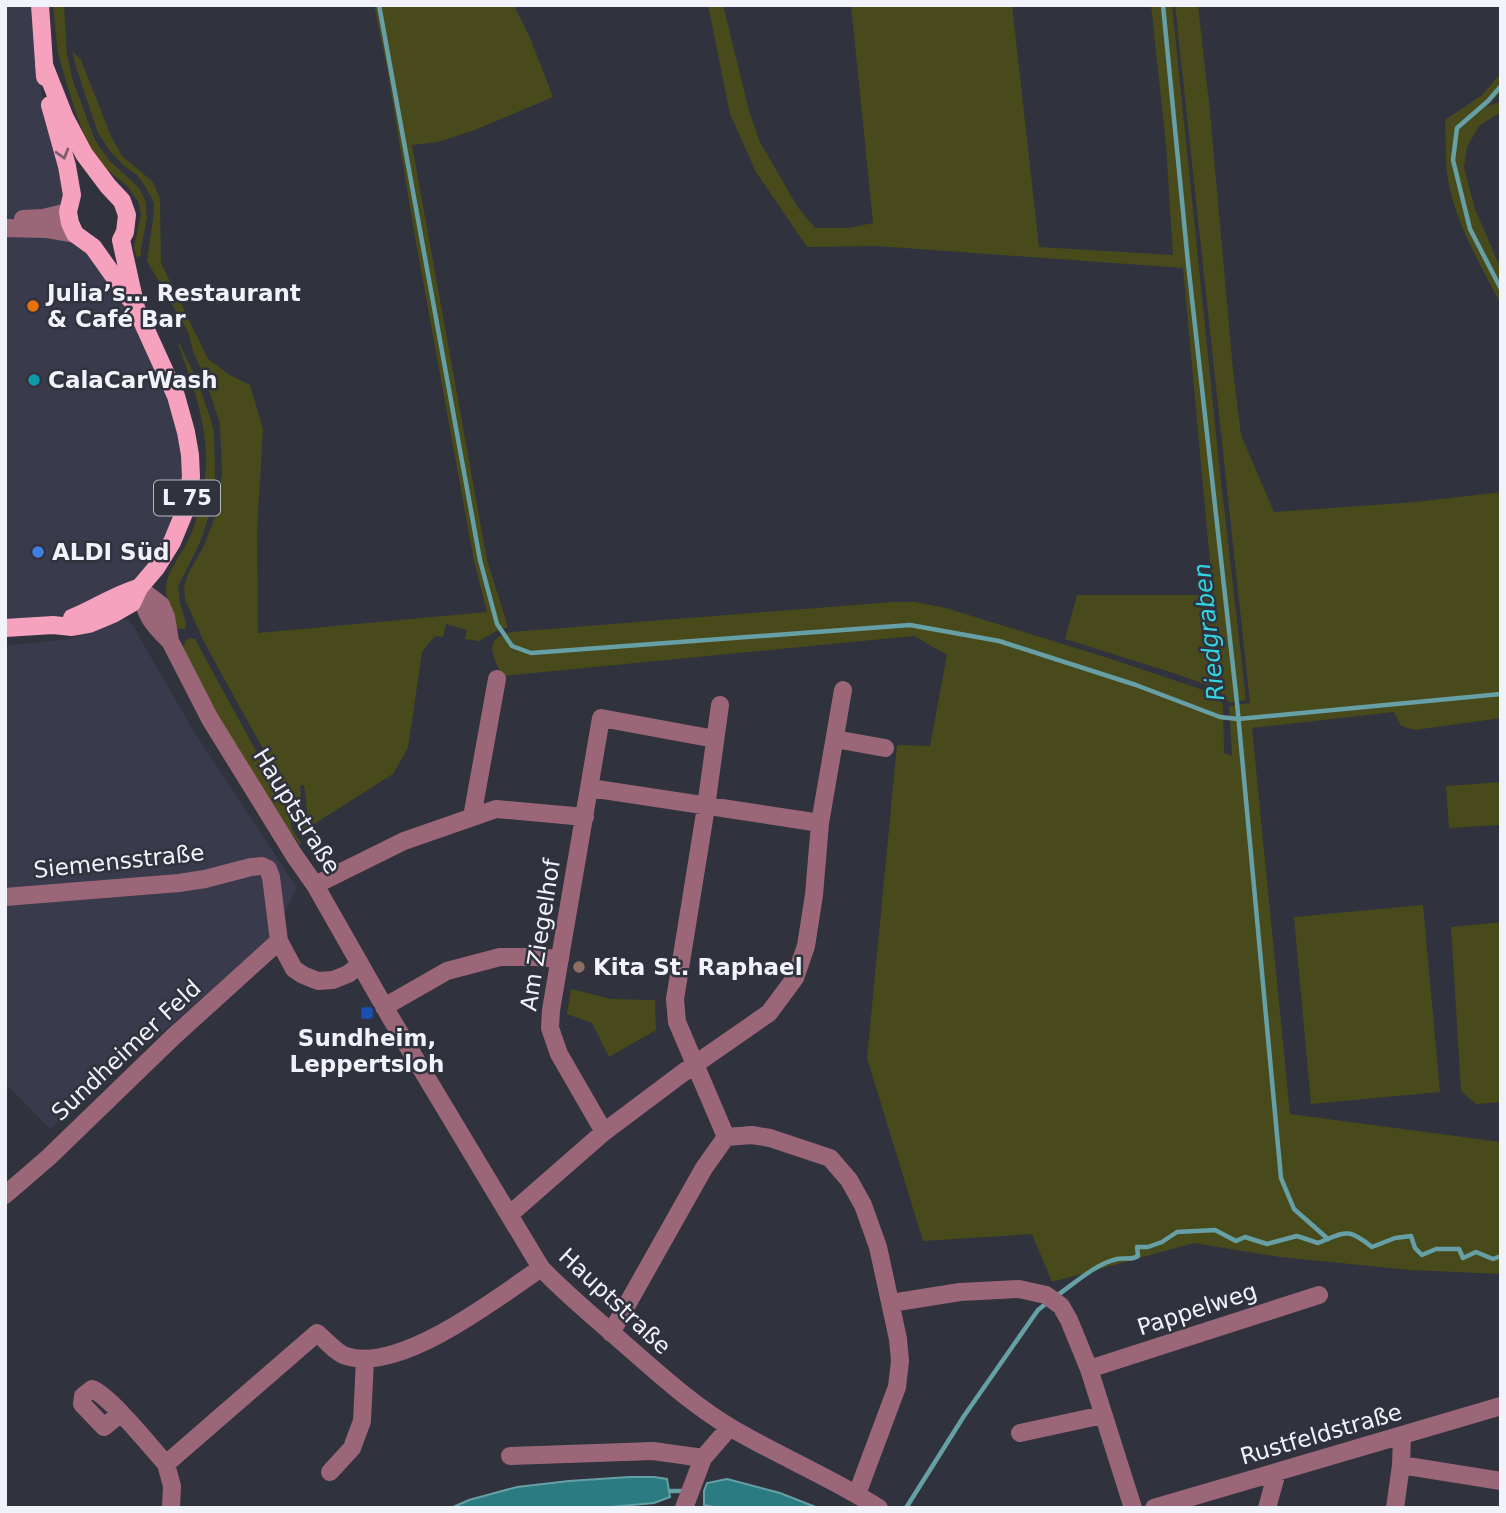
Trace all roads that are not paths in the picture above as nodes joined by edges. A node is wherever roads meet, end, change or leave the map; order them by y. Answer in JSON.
{"nodes":[{"id":1,"x":40,"y":5,"type":"edge"},
{"id":2,"x":44,"y":65,"type":"junction"},
{"id":3,"x":108,"y":186,"type":"junction"},
{"id":4,"x":70,"y":203,"type":"junction"},
{"id":5,"x":5,"y":220,"type":"edge"},
{"id":6,"x":5,"y":228,"type":"edge"},
{"id":7,"x":75,"y":234,"type":"junction"},
{"id":8,"x":121,"y":240,"type":"junction"},
{"id":9,"x":93,"y":247,"type":"junction"},
{"id":10,"x":136,"y":308,"type":"junction"},
{"id":11,"x":139,"y":588,"type":"junction"},
{"id":12,"x":5,"y":628,"type":"edge"},
{"id":13,"x":497,"y":679,"type":"dead end"},
{"id":14,"x":843,"y":690,"type":"dead end"},
{"id":15,"x":720,"y":705,"type":"dead end"},
{"id":16,"x":715,"y":739,"type":"junction"},
{"id":17,"x":835,"y":739,"type":"junction"},
{"id":18,"x":885,"y":748,"type":"dead end"},
{"id":19,"x":590,"y":788,"type":"junction"},
{"id":20,"x":706,"y":807,"type":"junction"},
{"id":21,"x":472,"y":817,"type":"junction"},
{"id":22,"x":584,"y":817,"type":"junction"},
{"id":23,"x":821,"y":823,"type":"junction"},
{"id":24,"x":315,"y":885,"type":"junction"},
{"id":25,"x":5,"y":897,"type":"edge"},
{"id":26,"x":279,"y":942,"type":"junction"},
{"id":27,"x":560,"y":960,"type":"junction"},
{"id":28,"x":360,"y":965,"type":"junction"},
{"id":29,"x":384,"y":1007,"type":"junction"},
{"id":30,"x":695,"y":1064,"type":"junction"},
{"id":31,"x":604,"y":1132,"type":"junction"},
{"id":32,"x":726,"y":1137,"type":"junction"},
{"id":33,"x":5,"y":1195,"type":"edge"},
{"id":34,"x":509,"y":1215,"type":"junction"},
{"id":35,"x":541,"y":1268,"type":"junction"},
{"id":36,"x":1319,"y":1295,"type":"dead end"},
{"id":37,"x":891,"y":1303,"type":"junction"},
{"id":38,"x":611,"y":1333,"type":"junction"},
{"id":39,"x":365,"y":1360,"type":"junction"},
{"id":40,"x":1089,"y":1369,"type":"junction"},
{"id":41,"x":1501,"y":1406,"type":"edge"},
{"id":42,"x":120,"y":1414,"type":"dead end"},
{"id":43,"x":1103,"y":1415,"type":"junction"},
{"id":44,"x":730,"y":1427,"type":"junction"},
{"id":45,"x":1020,"y":1433,"type":"dead end"},
{"id":46,"x":1402,"y":1436,"type":"junction"},
{"id":47,"x":510,"y":1456,"type":"dead end"},
{"id":48,"x":703,"y":1458,"type":"junction"},
{"id":49,"x":166,"y":1464,"type":"junction"},
{"id":50,"x":1401,"y":1465,"type":"junction"},
{"id":51,"x":330,"y":1472,"type":"dead end"},
{"id":52,"x":1277,"y":1472,"type":"junction"},
{"id":53,"x":1501,"y":1480,"type":"edge"},
{"id":54,"x":857,"y":1494,"type":"junction"},
{"id":55,"x":684,"y":1506,"type":"edge"},
{"id":56,"x":172,"y":1508,"type":"edge"},
{"id":57,"x":879,"y":1508,"type":"edge"},
{"id":58,"x":1133,"y":1508,"type":"edge"},
{"id":59,"x":1154,"y":1508,"type":"edge"},
{"id":60,"x":1267,"y":1508,"type":"edge"},
{"id":61,"x":1395,"y":1508,"type":"edge"}],
"edges":[{"from":1,"to":2,"type":"main road","number":"L 75"},
{"from":2,"to":3,"type":"main road","number":"L 75"},
{"from":2,"to":4,"type":"main road","number":"L 75","one_way":true},
{"from":3,"to":4,"type":"main road"},
{"from":3,"to":8,"type":"main road","number":"L 75"},
{"from":4,"to":5,"type":"street"},
{"from":4,"to":7,"type":"main road","number":"L 75"},
{"from":6,"to":7,"type":"street"},
{"from":7,"to":9,"type":"main road","number":"L 75"},
{"from":8,"to":9,"type":"main road"},
{"from":8,"to":10,"type":"main road","number":"L 75"},
{"from":9,"to":10,"type":"main road","number":"L 75"},
{"from":10,"to":11,"type":"main road","number":"L 75"},
{"from":11,"to":12,"type":"main road","number":"L 75"},
{"from":11,"to":24,"type":"street","name":"Hauptstraße"},
{"from":13,"to":21,"type":"street"},
{"from":14,"to":17,"type":"street"},
{"from":15,"to":16,"type":"street"},
{"from":16,"to":19,"type":"street","name":"Am Ziegelhof"},
{"from":16,"to":20,"type":"street"},
{"from":17,"to":18,"type":"street"},
{"from":17,"to":23,"type":"street"},
{"from":19,"to":20,"type":"street"},
{"from":19,"to":22,"type":"street","name":"Am Ziegelhof"},
{"from":20,"to":23,"type":"street"},
{"from":20,"to":30,"type":"street"},
{"from":21,"to":22,"type":"street"},
{"from":21,"to":24,"type":"street"},
{"from":22,"to":27,"type":"street","name":"Am Ziegelhof"},
{"from":23,"to":30,"type":"street"},
{"from":24,"to":28,"type":"street","name":"Hauptstraße"},
{"from":25,"to":26,"type":"street","name":"Siemensstraße"},
{"from":26,"to":28,"type":"street","name":"Siemensstraße"},
{"from":26,"to":33,"type":"street","name":"Sundheimer Feld"},
{"from":27,"to":29,"type":"street"},
{"from":27,"to":31,"type":"street","name":"Am Ziegelhof"},
{"from":28,"to":29,"type":"street","name":"Hauptstraße"},
{"from":29,"to":34,"type":"street","name":"Hauptstraße"},
{"from":30,"to":31,"type":"street"},
{"from":30,"to":32,"type":"street"},
{"from":31,"to":34,"type":"street"},
{"from":32,"to":37,"type":"street"},
{"from":32,"to":38,"type":"street"},
{"from":34,"to":35,"type":"street","name":"Hauptstraße"},
{"from":35,"to":38,"type":"street","name":"Hauptstraße"},
{"from":35,"to":39,"type":"street"},
{"from":36,"to":40,"type":"street","name":"Pappelweg"},
{"from":37,"to":40,"type":"street"},
{"from":37,"to":54,"type":"street"},
{"from":38,"to":44,"type":"street","name":"Hauptstraße"},
{"from":39,"to":49,"type":"street"},
{"from":39,"to":51,"type":"street"},
{"from":40,"to":43,"type":"street"},
{"from":41,"to":46,"type":"street","name":"Rustfeldstraße"},
{"from":42,"to":49,"type":"street"},
{"from":43,"to":45,"type":"street"},
{"from":43,"to":58,"type":"street"},
{"from":44,"to":48,"type":"street"},
{"from":44,"to":54,"type":"street","name":"Hauptstraße"},
{"from":46,"to":50,"type":"street"},
{"from":46,"to":52,"type":"street","name":"Rustfeldstraße"},
{"from":47,"to":48,"type":"street"},
{"from":48,"to":55,"type":"street"},
{"from":49,"to":56,"type":"street"},
{"from":50,"to":53,"type":"street"},
{"from":50,"to":61,"type":"street"},
{"from":52,"to":59,"type":"street","name":"Rustfeldstraße"},
{"from":52,"to":60,"type":"street"},
{"from":54,"to":57,"type":"street","name":"Hauptstraße"}]}
